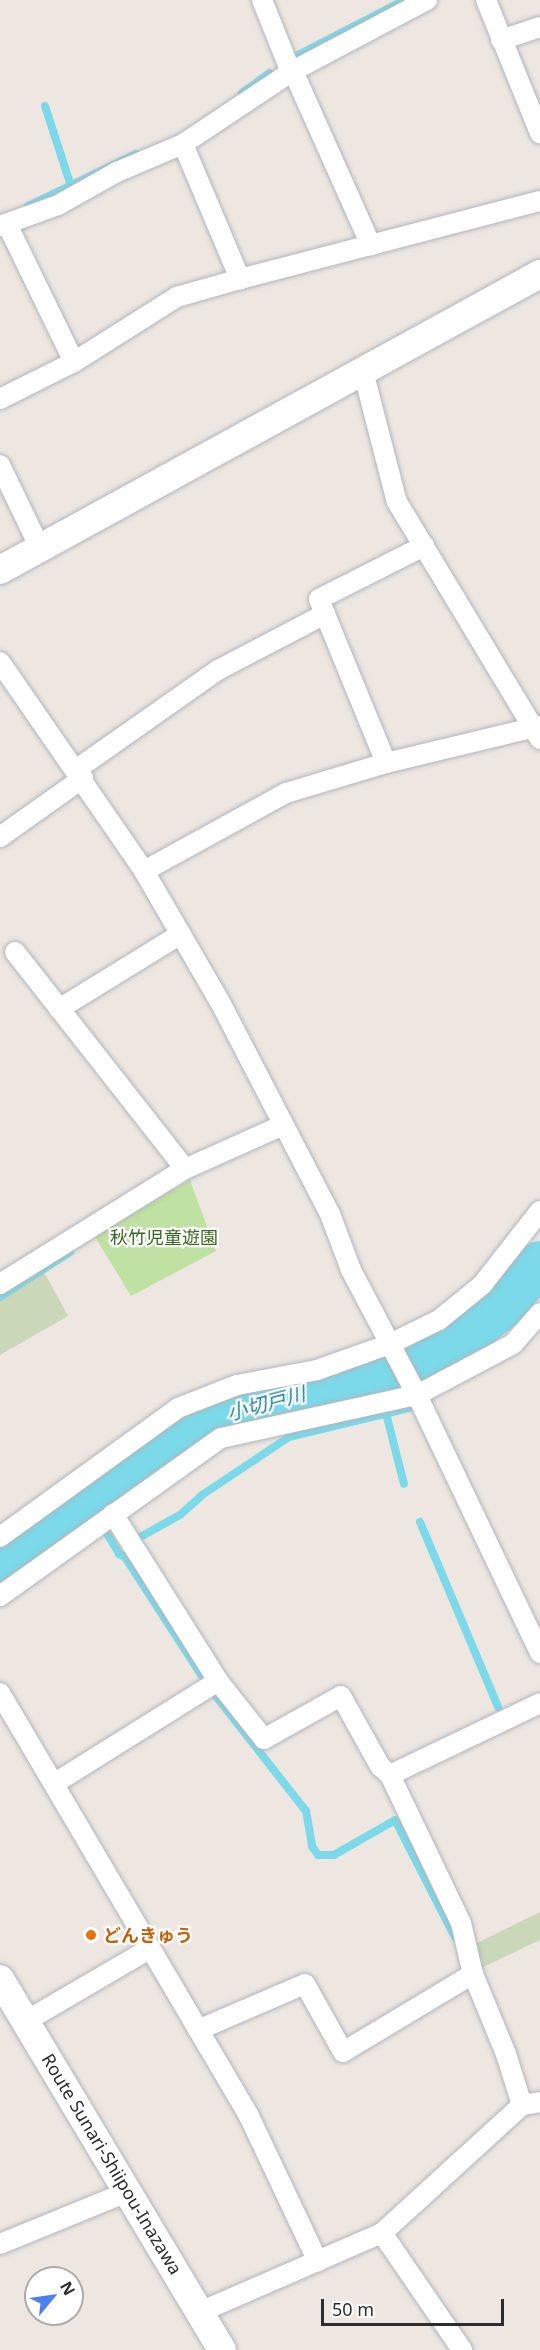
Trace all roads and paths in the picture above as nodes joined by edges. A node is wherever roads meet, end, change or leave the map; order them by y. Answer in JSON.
{"nodes":[{"id":1,"x":262,"y":0,"type":"edge"},
{"id":2,"x":427,"y":0,"type":"edge"},
{"id":3,"x":486,"y":0,"type":"edge"},
{"id":4,"x":540,"y":27,"type":"edge"},
{"id":5,"x":501,"y":40,"type":"junction"},
{"id":6,"x":292,"y":71,"type":"junction"},
{"id":7,"x":540,"y":133,"type":"edge"},
{"id":8,"x":183,"y":144,"type":"junction"},
{"id":9,"x":540,"y":201,"type":"edge"},
{"id":10,"x":3,"y":223,"type":"edge"},
{"id":11,"x":371,"y":245,"type":"junction"},
{"id":12,"x":540,"y":274,"type":"edge"},
{"id":13,"x":240,"y":279,"type":"junction"},
{"id":14,"x":74,"y":362,"type":"junction"},
{"id":15,"x":363,"y":371,"type":"junction"},
{"id":16,"x":0,"y":399,"type":"edge"},
{"id":17,"x":0,"y":465,"type":"edge"},
{"id":18,"x":424,"y":546,"type":"junction"},
{"id":19,"x":40,"y":548,"type":"junction"},
{"id":20,"x":0,"y":570,"type":"edge"},
{"id":21,"x":325,"y":614,"type":"junction"},
{"id":22,"x":0,"y":662,"type":"edge"},
{"id":23,"x":538,"y":732,"type":"edge"},
{"id":24,"x":387,"y":763,"type":"junction"},
{"id":25,"x":80,"y":773,"type":"junction"},
{"id":26,"x":0,"y":837,"type":"edge"},
{"id":27,"x":144,"y":871,"type":"junction"},
{"id":28,"x":181,"y":934,"type":"junction"},
{"id":29,"x":15,"y":952,"type":"dead end"},
{"id":30,"x":59,"y":1009,"type":"junction"},
{"id":31,"x":283,"y":1125,"type":"junction"},
{"id":32,"x":185,"y":1169,"type":"junction"},
{"id":33,"x":540,"y":1211,"type":"edge"},
{"id":34,"x":0,"y":1284,"type":"edge"},
{"id":35,"x":540,"y":1313,"type":"edge"},
{"id":36,"x":391,"y":1346,"type":"junction"},
{"id":37,"x":415,"y":1391,"type":"junction"},
{"id":38,"x":113,"y":1514,"type":"junction"},
{"id":39,"x":0,"y":1537,"type":"edge"},
{"id":40,"x":0,"y":1596,"type":"edge"},
{"id":41,"x":540,"y":1653,"type":"edge"},
{"id":42,"x":218,"y":1681,"type":"junction"},
{"id":43,"x":0,"y":1693,"type":"edge"},
{"id":44,"x":540,"y":1703,"type":"edge"},
{"id":45,"x":390,"y":1775,"type":"junction"},
{"id":46,"x":55,"y":1782,"type":"junction"},
{"id":47,"x":149,"y":1949,"type":"junction"},
{"id":48,"x":473,"y":1974,"type":"junction"},
{"id":49,"x":0,"y":1978,"type":"edge"},
{"id":50,"x":26,"y":2021,"type":"junction"},
{"id":51,"x":198,"y":2030,"type":"junction"},
{"id":52,"x":531,"y":2104,"type":"edge"},
{"id":53,"x":130,"y":2192,"type":"junction"},
{"id":54,"x":382,"y":2233,"type":"junction"},
{"id":55,"x":0,"y":2244,"type":"edge"},
{"id":56,"x":318,"y":2262,"type":"junction"},
{"id":57,"x":200,"y":2312,"type":"junction"},
{"id":58,"x":222,"y":2350,"type":"edge"},
{"id":59,"x":462,"y":2350,"type":"edge"}],
"edges":[{"from":1,"to":6,"type":"street"},
{"from":2,"to":6,"type":"street"},
{"from":3,"to":5,"type":"street"},
{"from":4,"to":5,"type":"street"},
{"from":5,"to":7,"type":"street"},
{"from":6,"to":8,"type":"street"},
{"from":6,"to":11,"type":"street"},
{"from":8,"to":10,"type":"street"},
{"from":8,"to":13,"type":"street"},
{"from":9,"to":11,"type":"street"},
{"from":10,"to":14,"type":"street"},
{"from":11,"to":13,"type":"street"},
{"from":12,"to":15,"type":"street"},
{"from":13,"to":14,"type":"street"},
{"from":14,"to":16,"type":"street"},
{"from":15,"to":18,"type":"street"},
{"from":15,"to":19,"type":"street"},
{"from":17,"to":19,"type":"street"},
{"from":18,"to":21,"type":"street"},
{"from":18,"to":23,"type":"street"},
{"from":19,"to":20,"type":"street"},
{"from":21,"to":24,"type":"street"},
{"from":21,"to":25,"type":"street"},
{"from":22,"to":25,"type":"street"},
{"from":23,"to":24,"type":"street"},
{"from":24,"to":27,"type":"street"},
{"from":25,"to":26,"type":"street"},
{"from":25,"to":27,"type":"street"},
{"from":27,"to":28,"type":"street"},
{"from":28,"to":30,"type":"street"},
{"from":28,"to":31,"type":"street"},
{"from":29,"to":30,"type":"street"},
{"from":30,"to":32,"type":"street"},
{"from":31,"to":32,"type":"street"},
{"from":31,"to":36,"type":"street"},
{"from":32,"to":34,"type":"street"},
{"from":33,"to":36,"type":"street"},
{"from":35,"to":37,"type":"street"},
{"from":36,"to":37,"type":"street"},
{"from":36,"to":39,"type":"street"},
{"from":37,"to":38,"type":"street"},
{"from":37,"to":41,"type":"street"},
{"from":38,"to":40,"type":"street"},
{"from":38,"to":42,"type":"street"},
{"from":42,"to":45,"type":"street"},
{"from":42,"to":46,"type":"street"},
{"from":43,"to":46,"type":"street"},
{"from":44,"to":45,"type":"street"},
{"from":45,"to":48,"type":"street"},
{"from":46,"to":47,"type":"street"},
{"from":47,"to":50,"type":"street"},
{"from":47,"to":51,"type":"street"},
{"from":48,"to":51,"type":"street"},
{"from":48,"to":52,"type":"street"},
{"from":49,"to":50,"type":"street","name":"Route Sunari-Shiipou-Inazawa"},
{"from":50,"to":53,"type":"street","name":"Route Sunari-Shiipou-Inazawa"},
{"from":51,"to":56,"type":"street"},
{"from":52,"to":54,"type":"street"},
{"from":53,"to":55,"type":"street"},
{"from":53,"to":57,"type":"street","name":"Route Sunari-Shiipou-Inazawa"},
{"from":54,"to":56,"type":"street"},
{"from":54,"to":59,"type":"street"},
{"from":56,"to":57,"type":"street"},
{"from":57,"to":58,"type":"street","name":"Route Sunari-Shiipou-Inazawa"}]}
